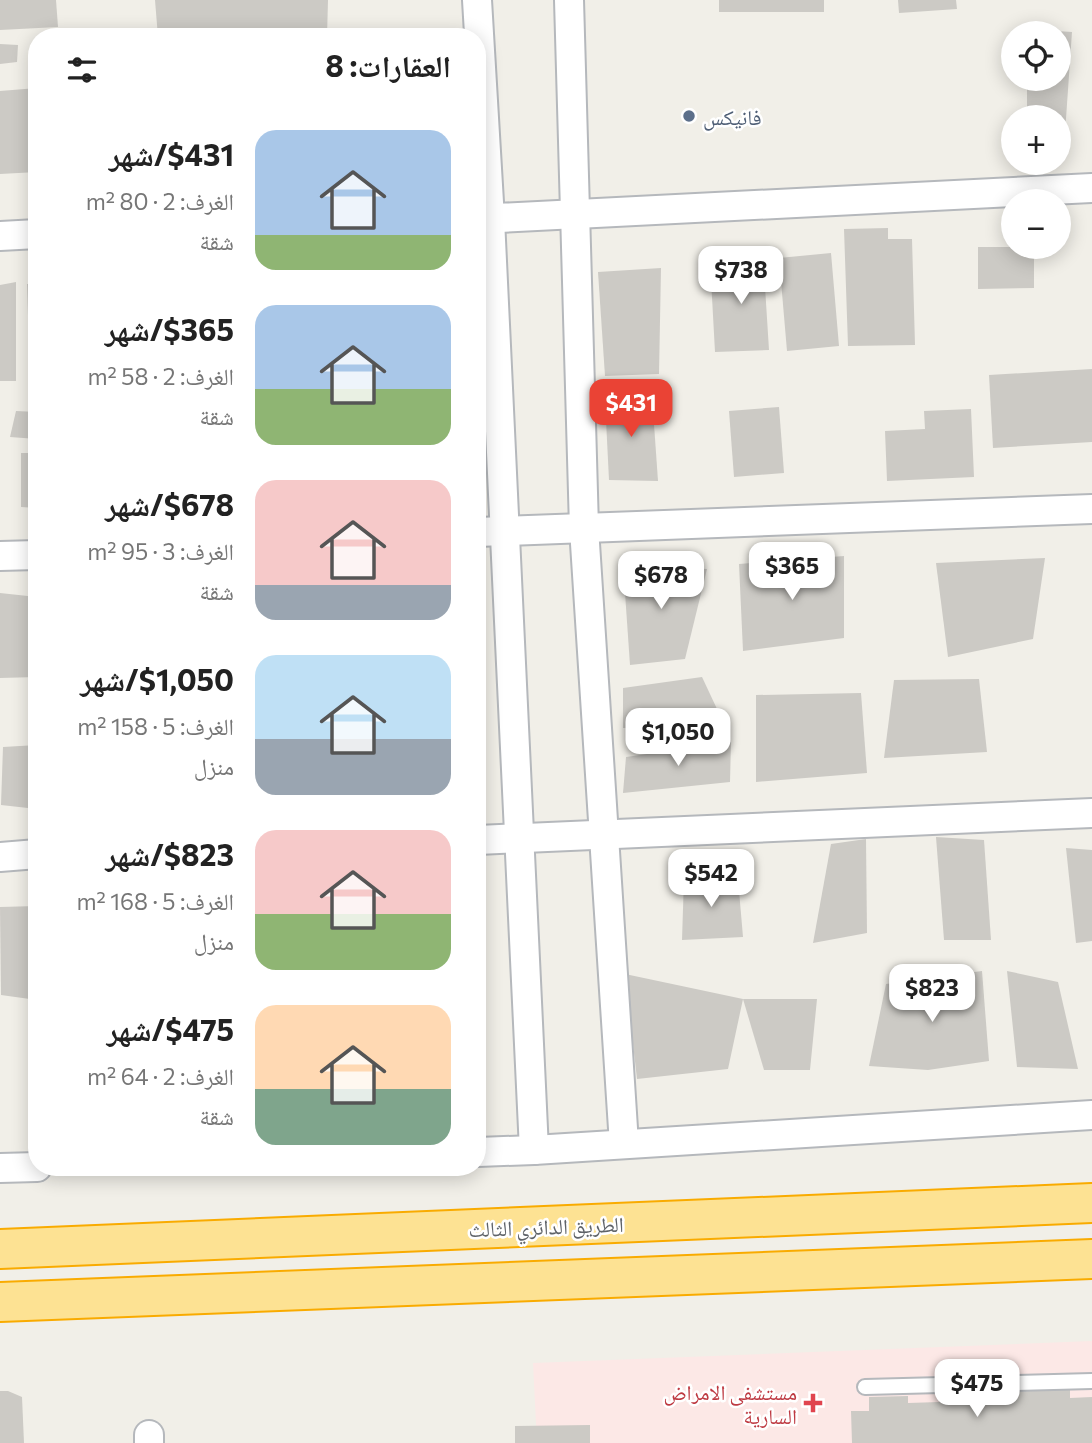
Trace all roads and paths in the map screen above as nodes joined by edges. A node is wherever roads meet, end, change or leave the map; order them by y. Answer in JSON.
{"nodes":[{"id":1,"x":477,"y":0,"type":"edge"},
{"id":2,"x":569,"y":0,"type":"edge"},
{"id":3,"x":478,"y":28,"type":"edge"},
{"id":4,"x":1092,"y":188,"type":"edge"},
{"id":5,"x":575,"y":214,"type":"junction"},
{"id":6,"x":486,"y":219,"type":"edge"},
{"id":7,"x":28,"y":234,"type":"edge"},
{"id":8,"x":0,"y":236,"type":"edge"},
{"id":9,"x":486,"y":308,"type":"edge"},
{"id":10,"x":1092,"y":509,"type":"edge"},
{"id":11,"x":584,"y":527,"type":"junction"},
{"id":12,"x":491,"y":531,"type":"edge"},
{"id":13,"x":28,"y":555,"type":"edge"},
{"id":14,"x":0,"y":556,"type":"edge"},
{"id":15,"x":1092,"y":813,"type":"edge"},
{"id":16,"x":604,"y":834,"type":"junction"},
{"id":17,"x":520,"y":839,"type":"junction"},
{"id":18,"x":486,"y":840,"type":"edge"},
{"id":19,"x":28,"y":855,"type":"edge"},
{"id":20,"x":0,"y":856,"type":"edge"},
{"id":21,"x":1092,"y":1115,"type":"edge"},
{"id":22,"x":624,"y":1144,"type":"junction"},
{"id":23,"x":534,"y":1150,"type":"junction"},
{"id":24,"x":486,"y":1152,"type":"edge"},
{"id":25,"x":28,"y":1167,"type":"edge"},
{"id":26,"x":0,"y":1168,"type":"edge"},
{"id":27,"x":1092,"y":1203,"type":"edge"},
{"id":28,"x":0,"y":1249,"type":"edge"},
{"id":29,"x":1092,"y":1259,"type":"edge"},
{"id":30,"x":0,"y":1302,"type":"edge"},
{"id":31,"x":1092,"y":1381,"type":"edge"},
{"id":32,"x":865,"y":1387,"type":"dead end"}],
"edges":[{"from":1,"to":3,"type":"street"},
{"from":2,"to":5,"type":"street"},
{"from":4,"to":5,"type":"street"},
{"from":5,"to":6,"type":"street"},
{"from":5,"to":11,"type":"street"},
{"from":7,"to":8,"type":"street"},
{"from":9,"to":12,"type":"street"},
{"from":10,"to":11,"type":"street"},
{"from":11,"to":12,"type":"street"},
{"from":11,"to":16,"type":"street"},
{"from":12,"to":17,"type":"street"},
{"from":13,"to":14,"type":"street"},
{"from":15,"to":16,"type":"street"},
{"from":16,"to":17,"type":"street"},
{"from":16,"to":22,"type":"street"},
{"from":17,"to":18,"type":"street"},
{"from":17,"to":23,"type":"street"},
{"from":19,"to":20,"type":"street"},
{"from":21,"to":22,"type":"street"},
{"from":22,"to":23,"type":"street"},
{"from":23,"to":24,"type":"street"},
{"from":25,"to":26,"type":"street"},
{"from":27,"to":28,"type":"highway","name":"الطريق الدائري الثالث"},
{"from":29,"to":30,"type":"highway"},
{"from":31,"to":32,"type":"lane"}]}
